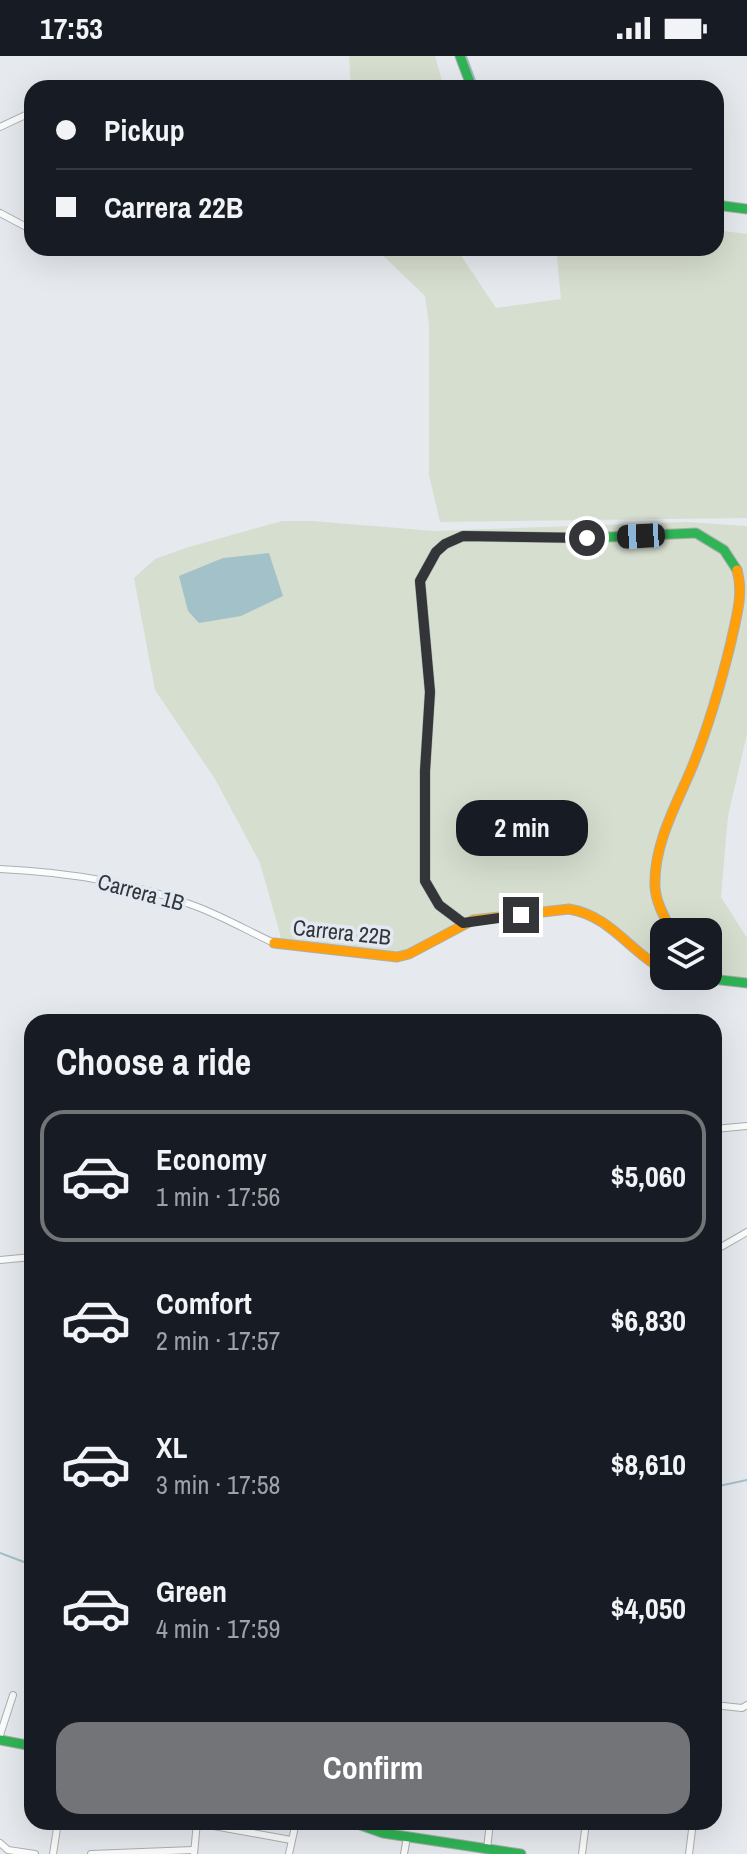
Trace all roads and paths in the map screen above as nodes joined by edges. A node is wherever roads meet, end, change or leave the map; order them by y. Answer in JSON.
{"nodes":[{"id":1,"x":460,"y":56,"type":"edge"},
{"id":2,"x":469,"y":80,"type":"edge"},
{"id":3,"x":24,"y":116,"type":"edge"},
{"id":4,"x":0,"y":127,"type":"edge"},
{"id":5,"x":724,"y":206,"type":"edge"},
{"id":6,"x":747,"y":209,"type":"edge"},
{"id":7,"x":0,"y":213,"type":"edge"},
{"id":8,"x":24,"y":226,"type":"edge"},
{"id":9,"x":0,"y":869,"type":"edge"},
{"id":10,"x":665,"y":918,"type":"edge"},
{"id":11,"x":463,"y":923,"type":"junction"},
{"id":12,"x":274,"y":943,"type":"joint"},
{"id":13,"x":650,"y":959,"type":"edge"},
{"id":14,"x":722,"y":980,"type":"edge"},
{"id":15,"x":747,"y":983,"type":"edge"},
{"id":16,"x":747,"y":1126,"type":"edge"},
{"id":17,"x":722,"y":1128,"type":"edge"},
{"id":18,"x":747,"y":1232,"type":"edge"},
{"id":19,"x":722,"y":1246,"type":"edge"},
{"id":20,"x":24,"y":1258,"type":"edge"},
{"id":21,"x":0,"y":1260,"type":"edge"},
{"id":22,"x":13,"y":1695,"type":"dead end"},
{"id":23,"x":747,"y":1705,"type":"edge"},
{"id":24,"x":722,"y":1706,"type":"edge"},
{"id":25,"x":0,"y":1738,"type":"edge"},
{"id":26,"x":24,"y":1744,"type":"edge"},
{"id":27,"x":57,"y":1830,"type":"edge"},
{"id":28,"x":196,"y":1830,"type":"edge"},
{"id":29,"x":237,"y":1830,"type":"edge"},
{"id":30,"x":294,"y":1830,"type":"edge"},
{"id":31,"x":375,"y":1830,"type":"edge"},
{"id":32,"x":384,"y":1830,"type":"edge"},
{"id":33,"x":491,"y":1830,"type":"edge"},
{"id":34,"x":585,"y":1830,"type":"edge"},
{"id":35,"x":692,"y":1830,"type":"edge"},
{"id":36,"x":247,"y":1832,"type":"joint"},
{"id":37,"x":383,"y":1833,"type":"junction"},
{"id":38,"x":407,"y":1837,"type":"junction"},
{"id":39,"x":291,"y":1840,"type":"junction"},
{"id":40,"x":0,"y":1843,"type":"edge"},
{"id":41,"x":493,"y":1851,"type":"edge"},
{"id":42,"x":193,"y":1852,"type":"edge"},
{"id":43,"x":35,"y":1854,"type":"edge"},
{"id":44,"x":53,"y":1854,"type":"edge"},
{"id":45,"x":91,"y":1854,"type":"edge"},
{"id":46,"x":289,"y":1854,"type":"edge"},
{"id":47,"x":404,"y":1854,"type":"edge"},
{"id":48,"x":521,"y":1854,"type":"edge"},
{"id":49,"x":582,"y":1854,"type":"edge"},
{"id":50,"x":689,"y":1854,"type":"edge"}],
"edges":[{"from":1,"to":2,"type":"street"},
{"from":3,"to":4,"type":"street"},
{"from":5,"to":6,"type":"street"},
{"from":7,"to":8,"type":"street"},
{"from":9,"to":12,"type":"street","name":"Carrera 1B"},
{"from":10,"to":11,"type":"street"},
{"from":11,"to":12,"type":"street","name":"Carrera 22B"},
{"from":11,"to":13,"type":"street","name":"Carrera 22B"},
{"from":14,"to":15,"type":"street"},
{"from":16,"to":17,"type":"street"},
{"from":18,"to":19,"type":"street"},
{"from":20,"to":21,"type":"street"},
{"from":22,"to":25,"type":"street"},
{"from":23,"to":24,"type":"street"},
{"from":25,"to":26,"type":"street"},
{"from":27,"to":44,"type":"street"},
{"from":28,"to":42,"type":"street"},
{"from":29,"to":36,"type":"street"},
{"from":30,"to":39,"type":"street"},
{"from":31,"to":37,"type":"street"},
{"from":32,"to":37,"type":"street"},
{"from":33,"to":41,"type":"street"},
{"from":34,"to":49,"type":"street"},
{"from":35,"to":50,"type":"street"},
{"from":36,"to":39,"type":"street"},
{"from":37,"to":38,"type":"street"},
{"from":38,"to":41,"type":"street"},
{"from":38,"to":47,"type":"street"},
{"from":39,"to":46,"type":"street"},
{"from":40,"to":43,"type":"street"},
{"from":41,"to":48,"type":"street"},
{"from":42,"to":45,"type":"street"}]}
